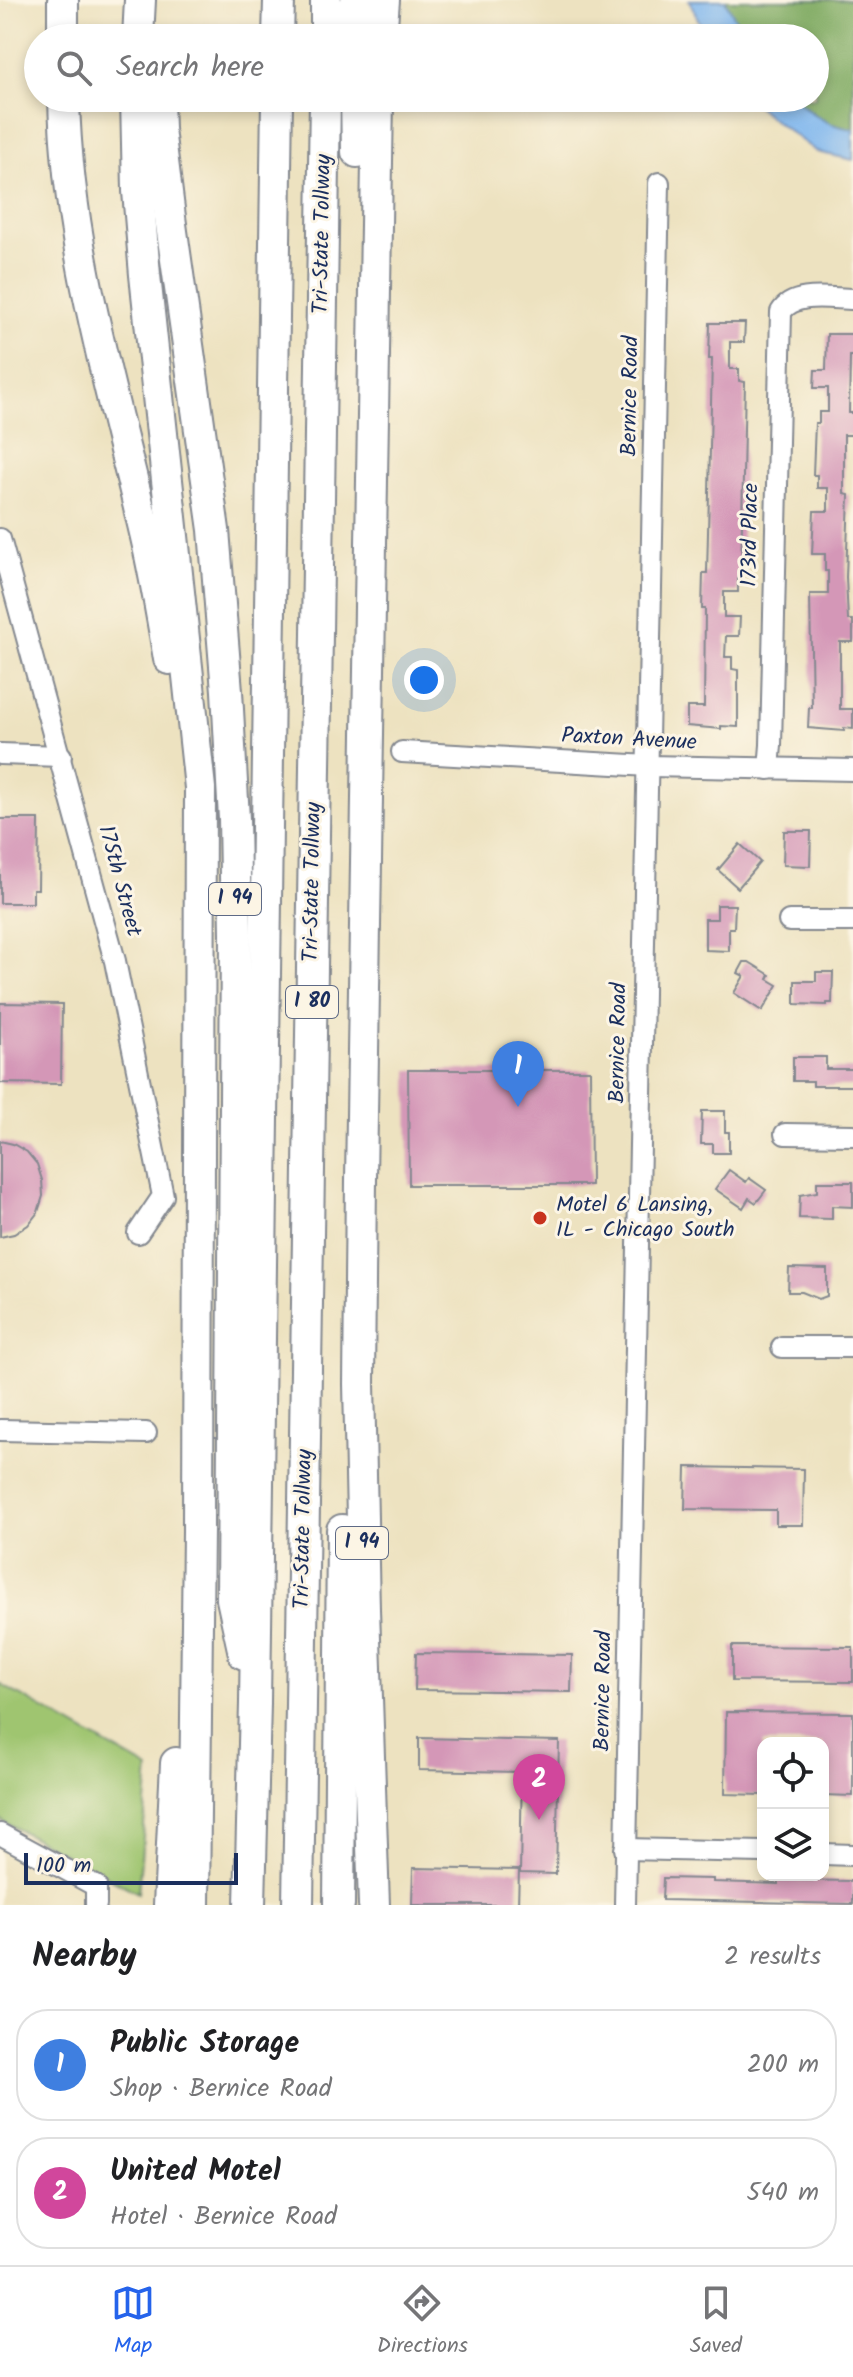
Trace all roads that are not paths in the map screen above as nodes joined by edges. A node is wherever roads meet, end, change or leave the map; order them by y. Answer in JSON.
{"nodes":[{"id":1,"x":63,"y":0,"type":"edge"},
{"id":2,"x":140,"y":0,"type":"edge"},
{"id":3,"x":156,"y":0,"type":"edge"},
{"id":4,"x":279,"y":0,"type":"edge"},
{"id":5,"x":326,"y":0,"type":"edge"},
{"id":6,"x":356,"y":0,"type":"edge"},
{"id":7,"x":384,"y":0,"type":"edge"},
{"id":8,"x":63,"y":24,"type":"edge"},
{"id":9,"x":139,"y":24,"type":"edge"},
{"id":10,"x":156,"y":24,"type":"edge"},
{"id":11,"x":278,"y":24,"type":"edge"},
{"id":12,"x":326,"y":24,"type":"edge"},
{"id":13,"x":356,"y":24,"type":"edge"},
{"id":14,"x":382,"y":24,"type":"edge"},
{"id":15,"x":65,"y":112,"type":"edge"},
{"id":16,"x":136,"y":112,"type":"edge"},
{"id":17,"x":158,"y":112,"type":"edge"},
{"id":18,"x":277,"y":112,"type":"edge"},
{"id":19,"x":325,"y":112,"type":"edge"},
{"id":20,"x":356,"y":112,"type":"edge"},
{"id":21,"x":378,"y":112,"type":"edge"},
{"id":22,"x":659,"y":183,"type":"dead end"},
{"id":23,"x":853,"y":299,"type":"edge"},
{"id":24,"x":372,"y":462,"type":"junction"},
{"id":25,"x":0,"y":539,"type":"edge"},
{"id":26,"x":402,"y":752,"type":"dead end"},
{"id":27,"x":0,"y":754,"type":"edge"},
{"id":28,"x":61,"y":756,"type":"junction"},
{"id":29,"x":649,"y":766,"type":"junction"},
{"id":30,"x":769,"y":769,"type":"junction"},
{"id":31,"x":853,"y":770,"type":"edge"},
{"id":32,"x":789,"y":921,"type":"dead end"},
{"id":33,"x":853,"y":921,"type":"edge"},
{"id":34,"x":201,"y":967,"type":"junction"},
{"id":35,"x":785,"y":1134,"type":"dead end"},
{"id":36,"x":853,"y":1135,"type":"edge"},
{"id":37,"x":361,"y":1180,"type":"junction"},
{"id":38,"x":138,"y":1233,"type":"dead end"},
{"id":39,"x":782,"y":1347,"type":"dead end"},
{"id":40,"x":853,"y":1347,"type":"edge"},
{"id":41,"x":0,"y":1430,"type":"edge"},
{"id":42,"x":146,"y":1433,"type":"dead end"},
{"id":43,"x":198,"y":1530,"type":"junction"},
{"id":44,"x":255,"y":1703,"type":"junction"},
{"id":45,"x":0,"y":1834,"type":"edge"},
{"id":46,"x":625,"y":1849,"type":"junction"},
{"id":47,"x":757,"y":1852,"type":"edge"},
{"id":48,"x":829,"y":1854,"type":"edge"},
{"id":49,"x":853,"y":1855,"type":"edge"},
{"id":50,"x":96,"y":1905,"type":"edge"},
{"id":51,"x":169,"y":1905,"type":"edge"},
{"id":52,"x":194,"y":1905,"type":"edge"},
{"id":53,"x":250,"y":1905,"type":"edge"},
{"id":54,"x":298,"y":1905,"type":"edge"},
{"id":55,"x":339,"y":1905,"type":"edge"},
{"id":56,"x":374,"y":1905,"type":"edge"},
{"id":57,"x":625,"y":1905,"type":"edge"}],
"edges":[{"from":1,"to":8,"type":"highway"},
{"from":2,"to":9,"type":"highway"},
{"from":3,"to":10,"type":"highway"},
{"from":4,"to":11,"type":"highway"},
{"from":5,"to":12,"type":"highway"},
{"from":6,"to":13,"type":"highway"},
{"from":7,"to":14,"type":"highway"},
{"from":15,"to":34,"type":"highway"},
{"from":16,"to":34,"type":"highway"},
{"from":17,"to":44,"type":"highway","number":"I 94"},
{"from":18,"to":44,"type":"highway","number":"I 80"},
{"from":19,"to":54,"type":"highway","name":"Tri-State Tollway","number":"I 80"},
{"from":20,"to":24,"type":"highway"},
{"from":21,"to":24,"type":"highway","number":"I 94"},
{"from":22,"to":29,"type":"street","name":"Bernice Road"},
{"from":23,"to":30,"type":"street","name":"173rd Place"},
{"from":24,"to":37,"type":"highway","number":"I 94"},
{"from":25,"to":28,"type":"street","name":"175th Street"},
{"from":26,"to":29,"type":"street","name":"Paxton Avenue"},
{"from":27,"to":28,"type":"street"},
{"from":28,"to":38,"type":"street","name":"175th Street"},
{"from":29,"to":30,"type":"street","name":"Paxton Avenue"},
{"from":29,"to":46,"type":"street","name":"Bernice Road"},
{"from":30,"to":31,"type":"street","name":"Paxton Avenue"},
{"from":32,"to":33,"type":"street"},
{"from":34,"to":43,"type":"highway"},
{"from":35,"to":36,"type":"street"},
{"from":37,"to":55,"type":"highway"},
{"from":37,"to":56,"type":"highway","number":"I 94"},
{"from":39,"to":40,"type":"street"},
{"from":41,"to":42,"type":"street"},
{"from":43,"to":51,"type":"highway"},
{"from":43,"to":52,"type":"highway"},
{"from":44,"to":53,"type":"highway","number":"I 80"},
{"from":45,"to":50,"type":"street"},
{"from":46,"to":47,"type":"street"},
{"from":46,"to":57,"type":"street","name":"Bernice Road"},
{"from":48,"to":49,"type":"street"}]}
